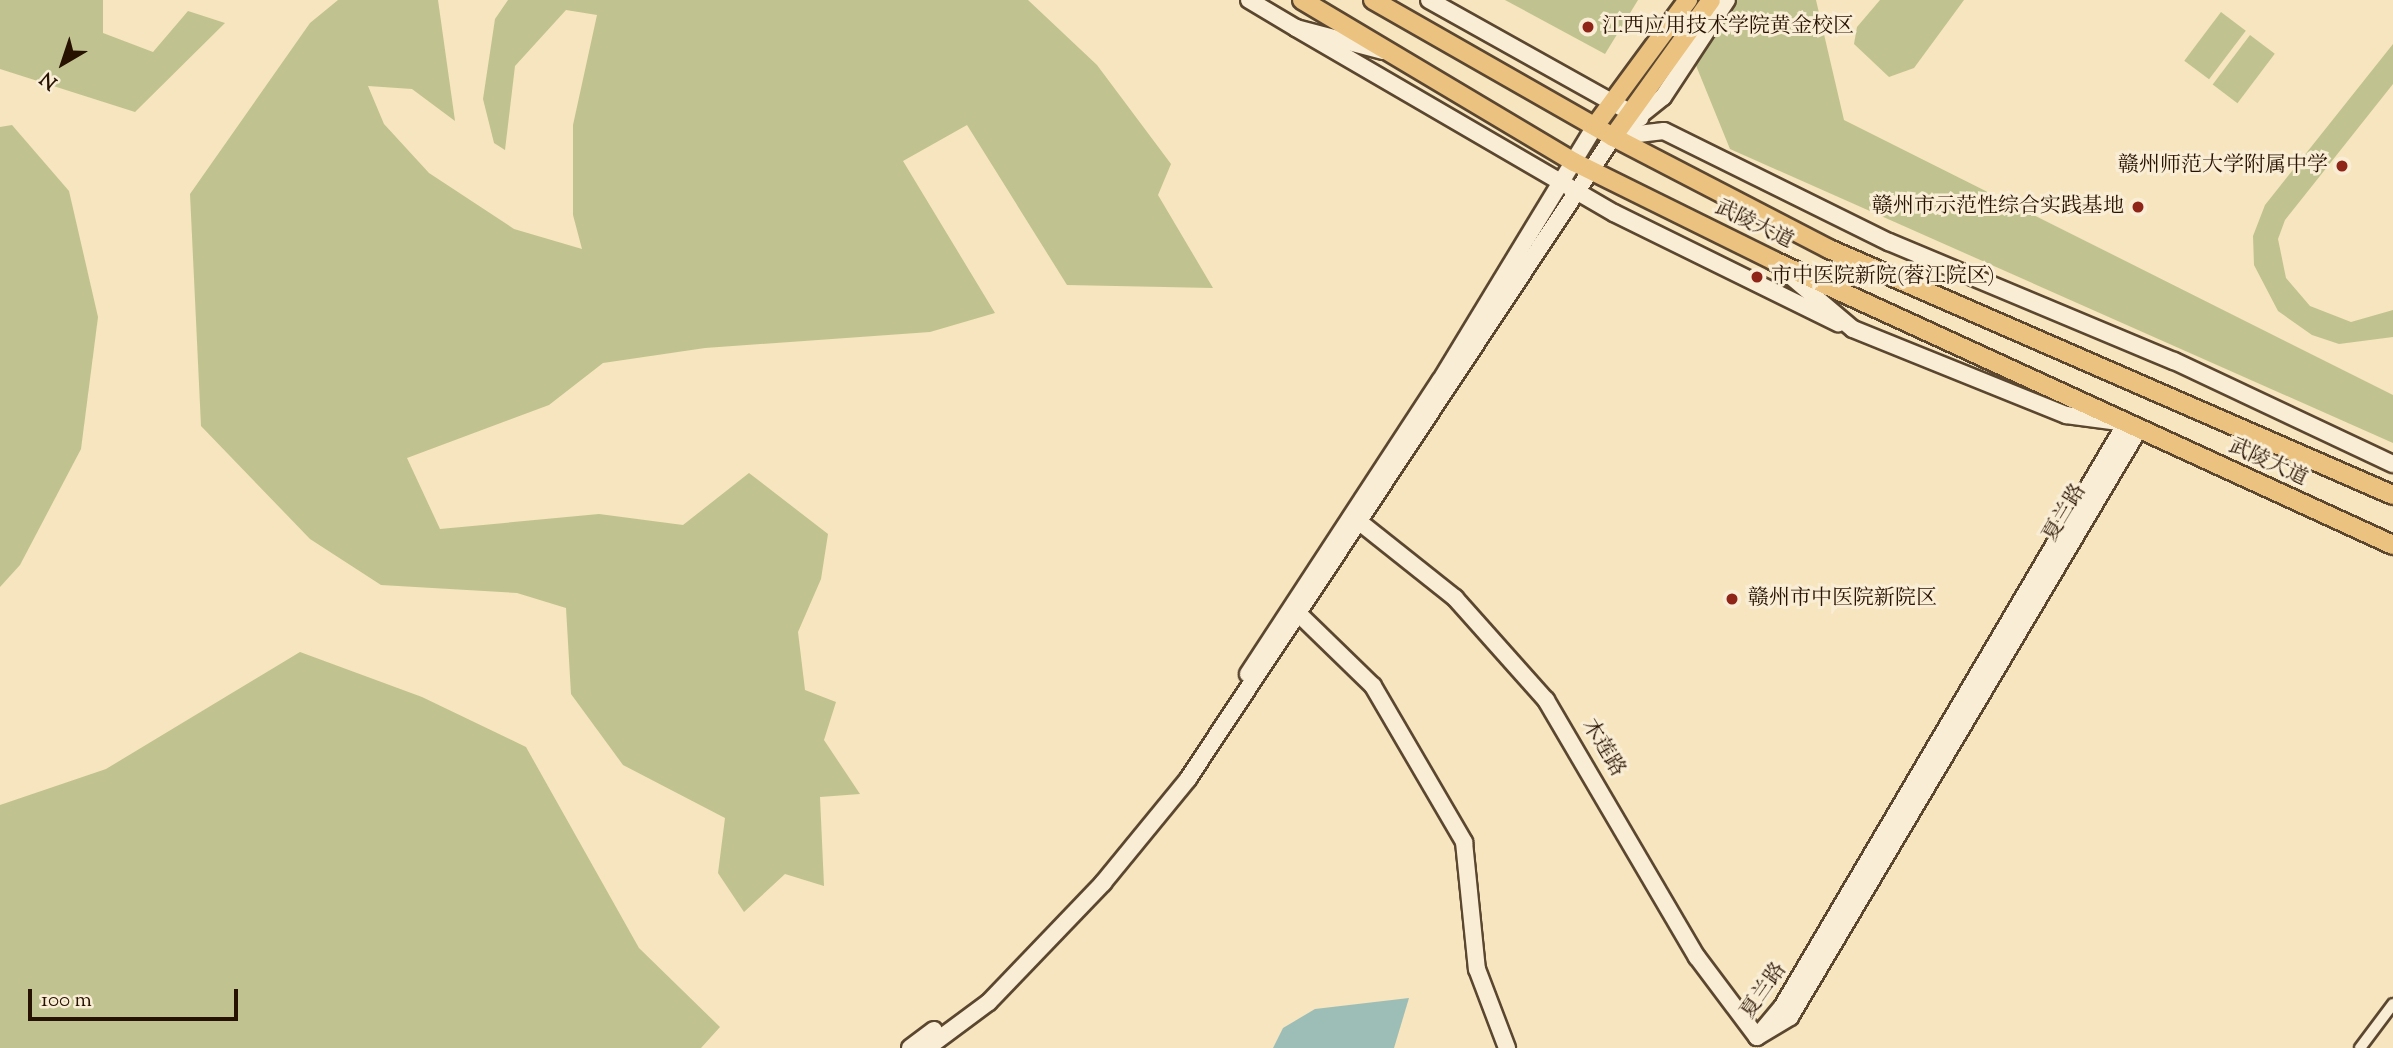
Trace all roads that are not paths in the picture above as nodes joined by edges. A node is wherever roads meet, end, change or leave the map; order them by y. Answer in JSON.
{"nodes":[{"id":1,"x":1249,"y":0,"type":"edge"},
{"id":2,"x":1302,"y":0,"type":"edge"},
{"id":3,"x":1373,"y":0,"type":"edge"},
{"id":4,"x":1429,"y":0,"type":"edge"},
{"id":5,"x":1688,"y":0,"type":"edge"},
{"id":6,"x":1711,"y":0,"type":"edge"},
{"id":7,"x":1727,"y":0,"type":"edge"},
{"id":8,"x":1391,"y":7,"type":"edge"},
{"id":9,"x":1296,"y":28,"type":"junction"},
{"id":10,"x":1384,"y":52,"type":"junction"},
{"id":11,"x":1613,"y":102,"type":"junction"},
{"id":12,"x":1634,"y":114,"type":"junction"},
{"id":13,"x":1595,"y":126,"type":"junction"},
{"id":14,"x":1664,"y":131,"type":"junction"},
{"id":15,"x":1613,"y":137,"type":"junction"},
{"id":16,"x":1574,"y":162,"type":"junction"},
{"id":17,"x":1592,"y":170,"type":"junction"},
{"id":18,"x":1561,"y":183,"type":"junction"},
{"id":19,"x":1578,"y":192,"type":"junction"},
{"id":20,"x":1774,"y":261,"type":"junction"},
{"id":21,"x":1853,"y":329,"type":"junction"},
{"id":22,"x":2133,"y":426,"type":"junction"},
{"id":23,"x":2393,"y":464,"type":"edge"},
{"id":24,"x":2393,"y":495,"type":"edge"},
{"id":25,"x":1362,"y":524,"type":"junction"},
{"id":26,"x":2393,"y":545,"type":"edge"},
{"id":27,"x":1301,"y":616,"type":"junction"},
{"id":28,"x":2393,"y":1004,"type":"edge"},
{"id":29,"x":1757,"y":1037,"type":"joint"},
{"id":30,"x":910,"y":1048,"type":"edge"},
{"id":31,"x":927,"y":1048,"type":"edge"},
{"id":32,"x":1507,"y":1048,"type":"edge"},
{"id":33,"x":2360,"y":1048,"type":"edge"}],
"edges":[{"from":1,"to":9,"type":"street"},
{"from":2,"to":10,"type":"main road","name":"武陵大道"},
{"from":3,"to":8,"type":"main road","name":"武陵大道"},
{"from":4,"to":11,"type":"street"},
{"from":5,"to":11,"type":"main road"},
{"from":6,"to":12,"type":"main road"},
{"from":7,"to":12,"type":"street"},
{"from":8,"to":13,"type":"main road","name":"武陵大道"},
{"from":9,"to":10,"type":"street"},
{"from":9,"to":18,"type":"street"},
{"from":10,"to":16,"type":"main road","name":"武陵大道"},
{"from":11,"to":12,"type":"street"},
{"from":11,"to":13,"type":"main road"},
{"from":12,"to":14,"type":"street"},
{"from":12,"to":15,"type":"main road"},
{"from":13,"to":15,"type":"main road","name":"武陵大道"},
{"from":13,"to":16,"type":"street"},
{"from":14,"to":15,"type":"street"},
{"from":14,"to":23,"type":"street"},
{"from":15,"to":17,"type":"street"},
{"from":15,"to":24,"type":"main road","name":"武陵大道"},
{"from":16,"to":17,"type":"main road","name":"武陵大道"},
{"from":16,"to":18,"type":"street"},
{"from":17,"to":19,"type":"street"},
{"from":17,"to":20,"type":"main road","name":"武陵大道"},
{"from":18,"to":19,"type":"street"},
{"from":18,"to":30,"type":"street"},
{"from":19,"to":21,"type":"street"},
{"from":19,"to":25,"type":"street"},
{"from":20,"to":21,"type":"street"},
{"from":20,"to":22,"type":"main road","name":"武陵大道"},
{"from":21,"to":22,"type":"street"},
{"from":22,"to":26,"type":"main road","name":"武陵大道"},
{"from":22,"to":29,"type":"street","name":"夏兰路"},
{"from":25,"to":27,"type":"street"},
{"from":25,"to":29,"type":"street","name":"木莲路"},
{"from":27,"to":31,"type":"street"},
{"from":27,"to":32,"type":"street"},
{"from":28,"to":33,"type":"street"}]}
